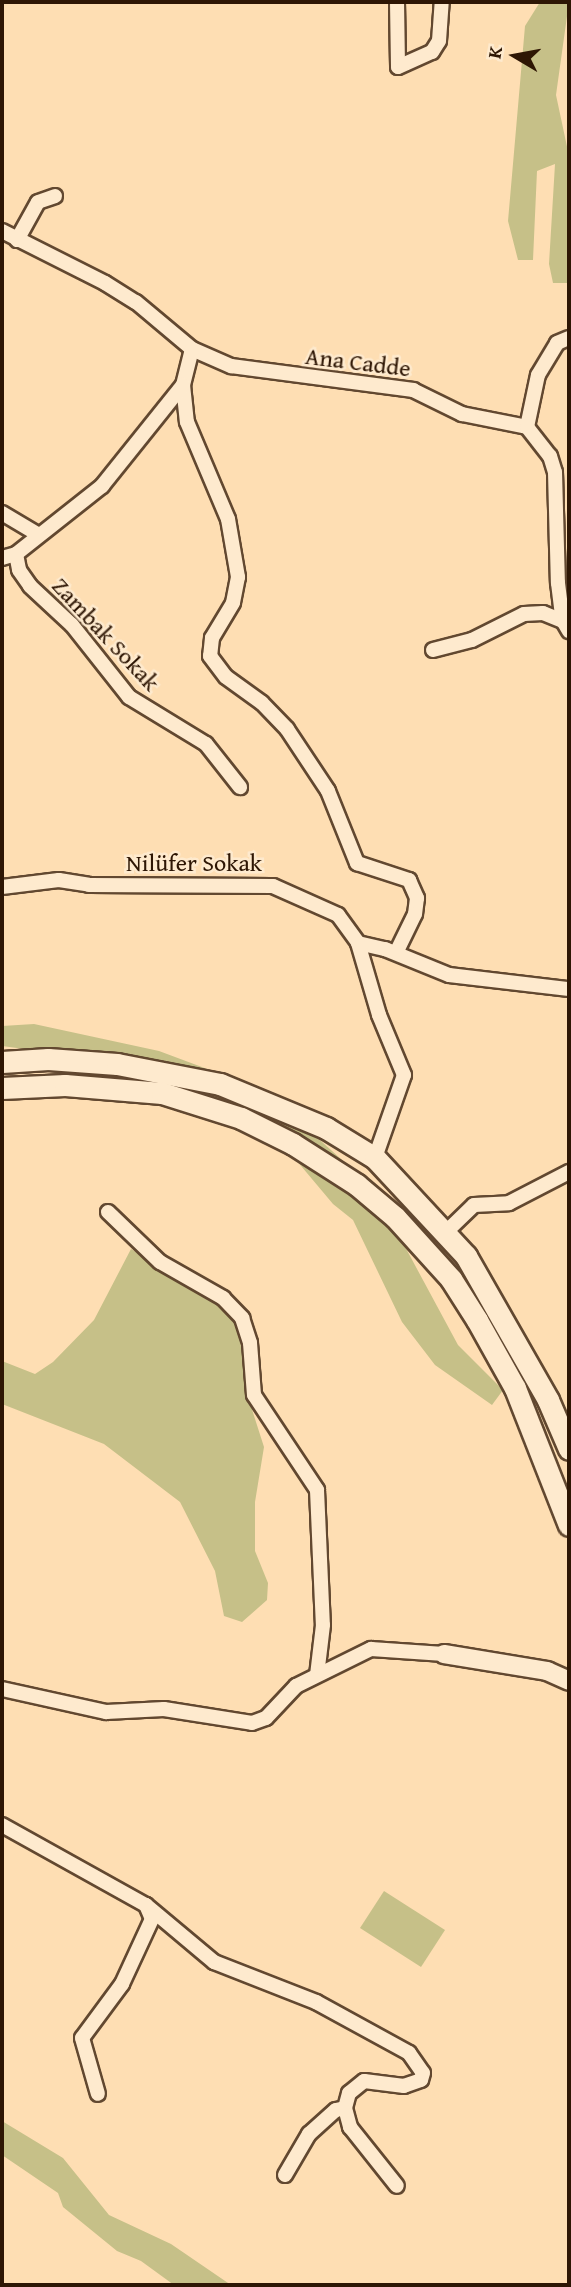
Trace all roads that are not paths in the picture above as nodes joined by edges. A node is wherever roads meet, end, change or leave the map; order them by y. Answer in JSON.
{"nodes":[{"id":1,"x":397,"y":2,"type":"edge"},
{"id":2,"x":442,"y":2,"type":"edge"},
{"id":3,"x":55,"y":196,"type":"dead end"},
{"id":4,"x":2,"y":231,"type":"edge"},
{"id":5,"x":17,"y":240,"type":"junction"},
{"id":6,"x":569,"y":338,"type":"edge"},
{"id":7,"x":192,"y":349,"type":"junction"},
{"id":8,"x":183,"y":385,"type":"junction"},
{"id":9,"x":527,"y":427,"type":"junction"},
{"id":10,"x":2,"y":513,"type":"edge"},
{"id":11,"x":39,"y":535,"type":"junction"},
{"id":12,"x":16,"y":554,"type":"junction"},
{"id":13,"x":2,"y":558,"type":"edge"},
{"id":14,"x":566,"y":626,"type":"edge"},
{"id":15,"x":433,"y":650,"type":"dead end"},
{"id":16,"x":240,"y":787,"type":"dead end"},
{"id":17,"x":2,"y":887,"type":"edge"},
{"id":18,"x":358,"y":943,"type":"junction"},
{"id":19,"x":396,"y":953,"type":"junction"},
{"id":20,"x":569,"y":989,"type":"edge"},
{"id":21,"x":2,"y":1062,"type":"edge"},
{"id":22,"x":2,"y":1088,"type":"edge"},
{"id":23,"x":375,"y":1158,"type":"junction"},
{"id":24,"x":569,"y":1172,"type":"edge"},
{"id":25,"x":108,"y":1212,"type":"dead end"},
{"id":26,"x":446,"y":1232,"type":"junction"},
{"id":27,"x":569,"y":1449,"type":"edge"},
{"id":28,"x":569,"y":1524,"type":"edge"},
{"id":29,"x":444,"y":1654,"type":"joint"},
{"id":30,"x":317,"y":1675,"type":"junction"},
{"id":31,"x":569,"y":1681,"type":"edge"},
{"id":32,"x":2,"y":1689,"type":"edge"},
{"id":33,"x":2,"y":1825,"type":"edge"},
{"id":34,"x":146,"y":1905,"type":"junction"},
{"id":35,"x":98,"y":2094,"type":"dead end"},
{"id":36,"x":345,"y":2108,"type":"junction"},
{"id":37,"x":285,"y":2175,"type":"dead end"},
{"id":38,"x":397,"y":2186,"type":"dead end"}],
"edges":[{"from":1,"to":2,"type":"street"},
{"from":3,"to":5,"type":"street"},
{"from":4,"to":5,"type":"street","name":"Ana Cadde"},
{"from":5,"to":7,"type":"street","name":"Ana Cadde"},
{"from":6,"to":9,"type":"street"},
{"from":7,"to":8,"type":"street"},
{"from":7,"to":9,"type":"street","name":"Ana Cadde"},
{"from":8,"to":11,"type":"street"},
{"from":8,"to":19,"type":"street"},
{"from":9,"to":14,"type":"street"},
{"from":10,"to":11,"type":"street"},
{"from":11,"to":12,"type":"street"},
{"from":12,"to":13,"type":"street"},
{"from":12,"to":16,"type":"street","name":"Zambak Sokak"},
{"from":14,"to":15,"type":"street"},
{"from":17,"to":18,"type":"street","name":"Nilüfer Sokak"},
{"from":18,"to":19,"type":"street"},
{"from":18,"to":23,"type":"street","name":"Nilüfer Sokak"},
{"from":19,"to":20,"type":"street"},
{"from":21,"to":23,"type":"main road"},
{"from":22,"to":28,"type":"main road"},
{"from":23,"to":26,"type":"main road"},
{"from":24,"to":26,"type":"street"},
{"from":25,"to":30,"type":"street"},
{"from":26,"to":27,"type":"main road"},
{"from":29,"to":30,"type":"street"},
{"from":29,"to":31,"type":"street"},
{"from":30,"to":32,"type":"street"},
{"from":33,"to":34,"type":"street"},
{"from":34,"to":35,"type":"street"},
{"from":34,"to":36,"type":"street"},
{"from":36,"to":37,"type":"street"},
{"from":36,"to":38,"type":"street"}]}
